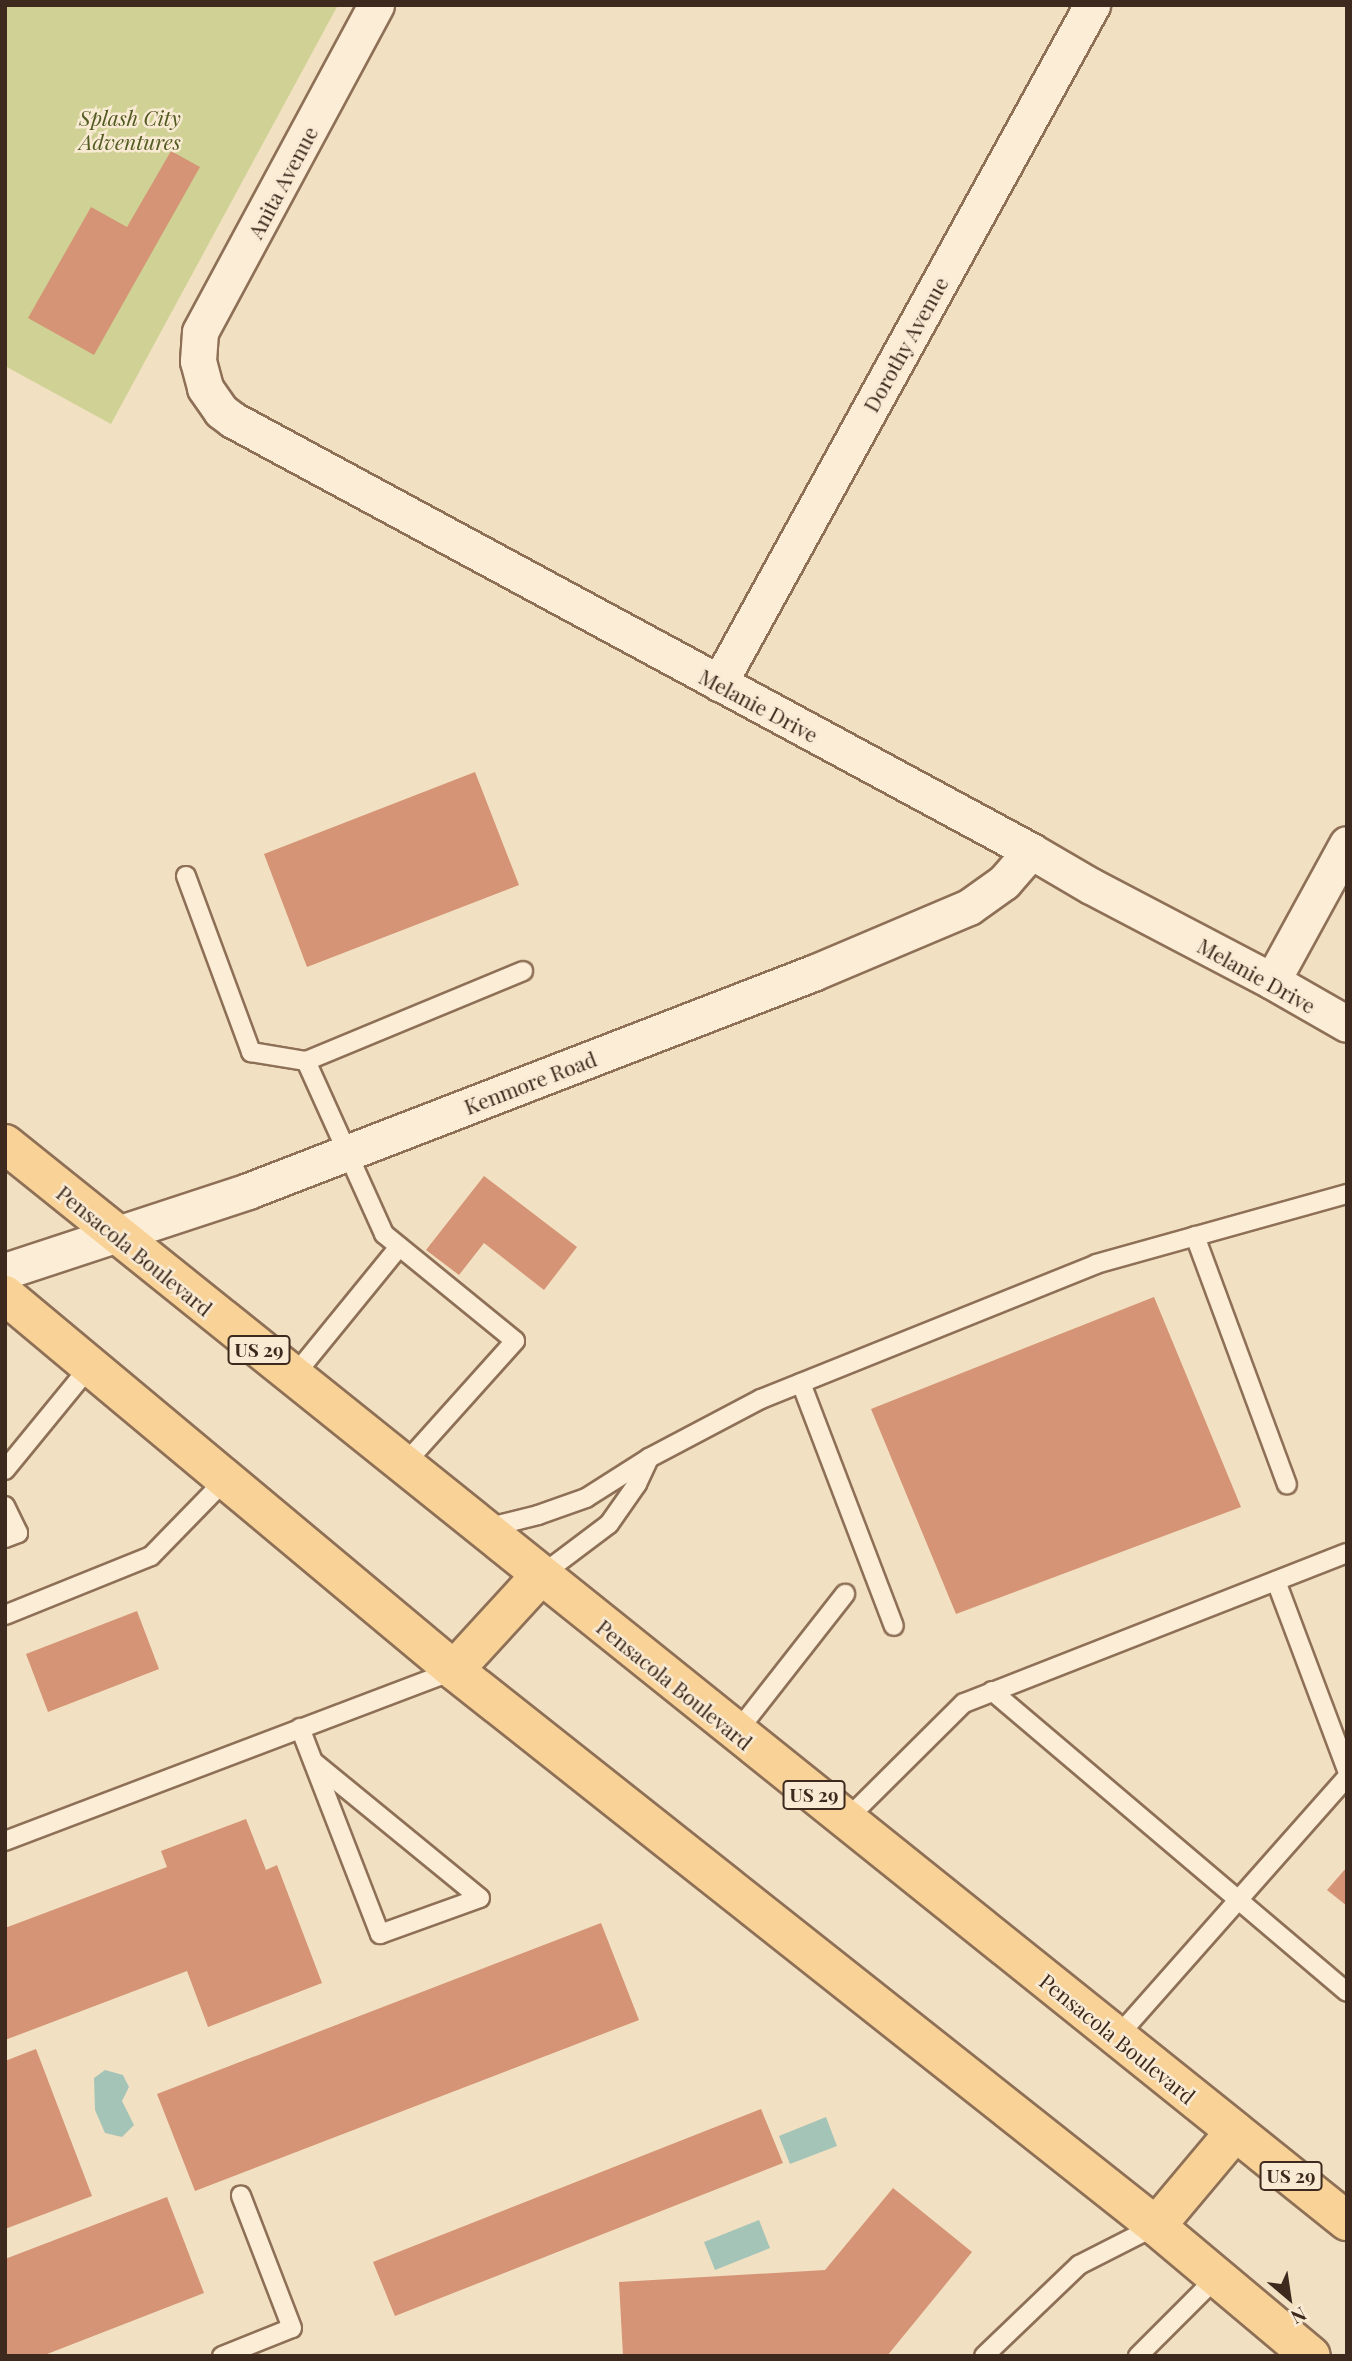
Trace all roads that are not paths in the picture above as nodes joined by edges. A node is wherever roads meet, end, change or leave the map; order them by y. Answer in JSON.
{"nodes":[{"id":1,"x":376,"y":5,"type":"edge"},
{"id":2,"x":1092,"y":5,"type":"edge"},
{"id":3,"x":198,"y":361,"type":"joint"},
{"id":4,"x":719,"y":683,"type":"junction"},
{"id":5,"x":1347,"y":844,"type":"edge"},
{"id":6,"x":1031,"y":851,"type":"junction"},
{"id":7,"x":186,"y":876,"type":"dead end"},
{"id":8,"x":523,"y":971,"type":"dead end"},
{"id":9,"x":1272,"y":981,"type":"junction"},
{"id":10,"x":1347,"y":1024,"type":"edge"},
{"id":11,"x":306,"y":1060,"type":"junction"},
{"id":12,"x":5,"y":1144,"type":"edge"},
{"id":13,"x":345,"y":1153,"type":"junction"},
{"id":14,"x":1347,"y":1194,"type":"edge"},
{"id":15,"x":115,"y":1235,"type":"junction"},
{"id":16,"x":1195,"y":1236,"type":"junction"},
{"id":17,"x":399,"y":1247,"type":"junction"},
{"id":18,"x":5,"y":1270,"type":"edge"},
{"id":19,"x":5,"y":1295,"type":"edge"},
{"id":20,"x":91,"y":1365,"type":"junction"},
{"id":21,"x":293,"y":1377,"type":"junction"},
{"id":22,"x":801,"y":1383,"type":"junction"},
{"id":23,"x":649,"y":1458,"type":"junction"},
{"id":24,"x":403,"y":1466,"type":"junction"},
{"id":25,"x":5,"y":1470,"type":"edge"},
{"id":26,"x":227,"y":1478,"type":"junction"},
{"id":27,"x":1287,"y":1485,"type":"dead end"},
{"id":28,"x":5,"y":1506,"type":"edge"},
{"id":29,"x":482,"y":1529,"type":"junction"},
{"id":30,"x":5,"y":1538,"type":"edge"},
{"id":31,"x":1347,"y":1553,"type":"edge"},
{"id":32,"x":540,"y":1576,"type":"junction"},
{"id":33,"x":1276,"y":1581,"type":"junction"},
{"id":34,"x":845,"y":1594,"type":"dead end"},
{"id":35,"x":5,"y":1615,"type":"edge"},
{"id":36,"x":894,"y":1626,"type":"dead end"},
{"id":37,"x":454,"y":1670,"type":"junction"},
{"id":38,"x":992,"y":1691,"type":"junction"},
{"id":39,"x":300,"y":1728,"type":"junction"},
{"id":40,"x":736,"y":1733,"type":"junction"},
{"id":41,"x":313,"y":1762,"type":"junction"},
{"id":42,"x":1347,"y":1770,"type":"edge"},
{"id":43,"x":1347,"y":1777,"type":"edge"},
{"id":44,"x":846,"y":1821,"type":"junction"},
{"id":45,"x":5,"y":1841,"type":"edge"},
{"id":46,"x":1241,"y":1901,"type":"junction"},
{"id":47,"x":1347,"y":1992,"type":"edge"},
{"id":48,"x":1117,"y":2038,"type":"junction"},
{"id":49,"x":1235,"y":2132,"type":"junction"},
{"id":50,"x":241,"y":2196,"type":"dead end"},
{"id":51,"x":1347,"y":2221,"type":"edge"},
{"id":52,"x":1156,"y":2226,"type":"junction"},
{"id":53,"x":1217,"y":2277,"type":"junction"},
{"id":54,"x":222,"y":2356,"type":"edge"},
{"id":55,"x":984,"y":2356,"type":"edge"},
{"id":56,"x":1138,"y":2356,"type":"edge"},
{"id":57,"x":1311,"y":2356,"type":"edge"}],
"edges":[{"from":1,"to":3,"type":"street","name":"Anita Avenue"},
{"from":2,"to":4,"type":"street","name":"Dorothy Avenue"},
{"from":3,"to":4,"type":"street","name":"Melanie Drive"},
{"from":4,"to":6,"type":"street","name":"Melanie Drive"},
{"from":5,"to":9,"type":"street"},
{"from":6,"to":9,"type":"street","name":"Melanie Drive"},
{"from":6,"to":13,"type":"street","name":"Kenmore Road"},
{"from":7,"to":11,"type":"lane"},
{"from":8,"to":11,"type":"lane"},
{"from":9,"to":10,"type":"street","name":"Melanie Drive"},
{"from":11,"to":13,"type":"lane"},
{"from":12,"to":15,"type":"main road","name":"Pensacola Boulevard","number":"US 29"},
{"from":13,"to":15,"type":"street","name":"Kenmore Road"},
{"from":13,"to":17,"type":"lane"},
{"from":14,"to":16,"type":"lane"},
{"from":15,"to":18,"type":"street","name":"Kenmore Road"},
{"from":15,"to":21,"type":"main road","name":"Pensacola Boulevard","number":"US 29"},
{"from":16,"to":22,"type":"lane"},
{"from":16,"to":27,"type":"lane"},
{"from":17,"to":21,"type":"lane"},
{"from":17,"to":24,"type":"lane"},
{"from":19,"to":20,"type":"main road"},
{"from":20,"to":25,"type":"lane"},
{"from":20,"to":26,"type":"main road"},
{"from":21,"to":24,"type":"main road","name":"Pensacola Boulevard","number":"US 29"},
{"from":22,"to":23,"type":"lane"},
{"from":22,"to":36,"type":"lane"},
{"from":23,"to":29,"type":"lane"},
{"from":23,"to":32,"type":"lane"},
{"from":24,"to":29,"type":"main road","name":"Pensacola Boulevard","number":"US 29"},
{"from":26,"to":35,"type":"lane"},
{"from":26,"to":37,"type":"main road"},
{"from":28,"to":30,"type":"lane"},
{"from":29,"to":32,"type":"main road","name":"Pensacola Boulevard","number":"US 29"},
{"from":31,"to":33,"type":"lane"},
{"from":32,"to":37,"type":"main road"},
{"from":32,"to":40,"type":"main road","name":"Pensacola Boulevard","number":"US 29"},
{"from":33,"to":38,"type":"lane"},
{"from":33,"to":42,"type":"lane"},
{"from":34,"to":40,"type":"lane"},
{"from":37,"to":39,"type":"lane"},
{"from":37,"to":52,"type":"main road"},
{"from":38,"to":44,"type":"lane"},
{"from":38,"to":46,"type":"lane"},
{"from":39,"to":41,"type":"lane"},
{"from":39,"to":45,"type":"lane"},
{"from":40,"to":44,"type":"main road","name":"Pensacola Boulevard","number":"US 29"},
{"from":41,"to":41,"type":"lane"},
{"from":43,"to":46,"type":"lane"},
{"from":44,"to":48,"type":"main road","name":"Pensacola Boulevard","number":"US 29"},
{"from":46,"to":47,"type":"lane"},
{"from":46,"to":48,"type":"lane"},
{"from":48,"to":49,"type":"main road","name":"Pensacola Boulevard","number":"US 29"},
{"from":49,"to":51,"type":"main road","name":"Pensacola Boulevard","number":"US 29"},
{"from":49,"to":52,"type":"main road"},
{"from":50,"to":54,"type":"lane"},
{"from":52,"to":53,"type":"main road"},
{"from":52,"to":55,"type":"lane"},
{"from":53,"to":56,"type":"lane"},
{"from":53,"to":57,"type":"main road"}]}
